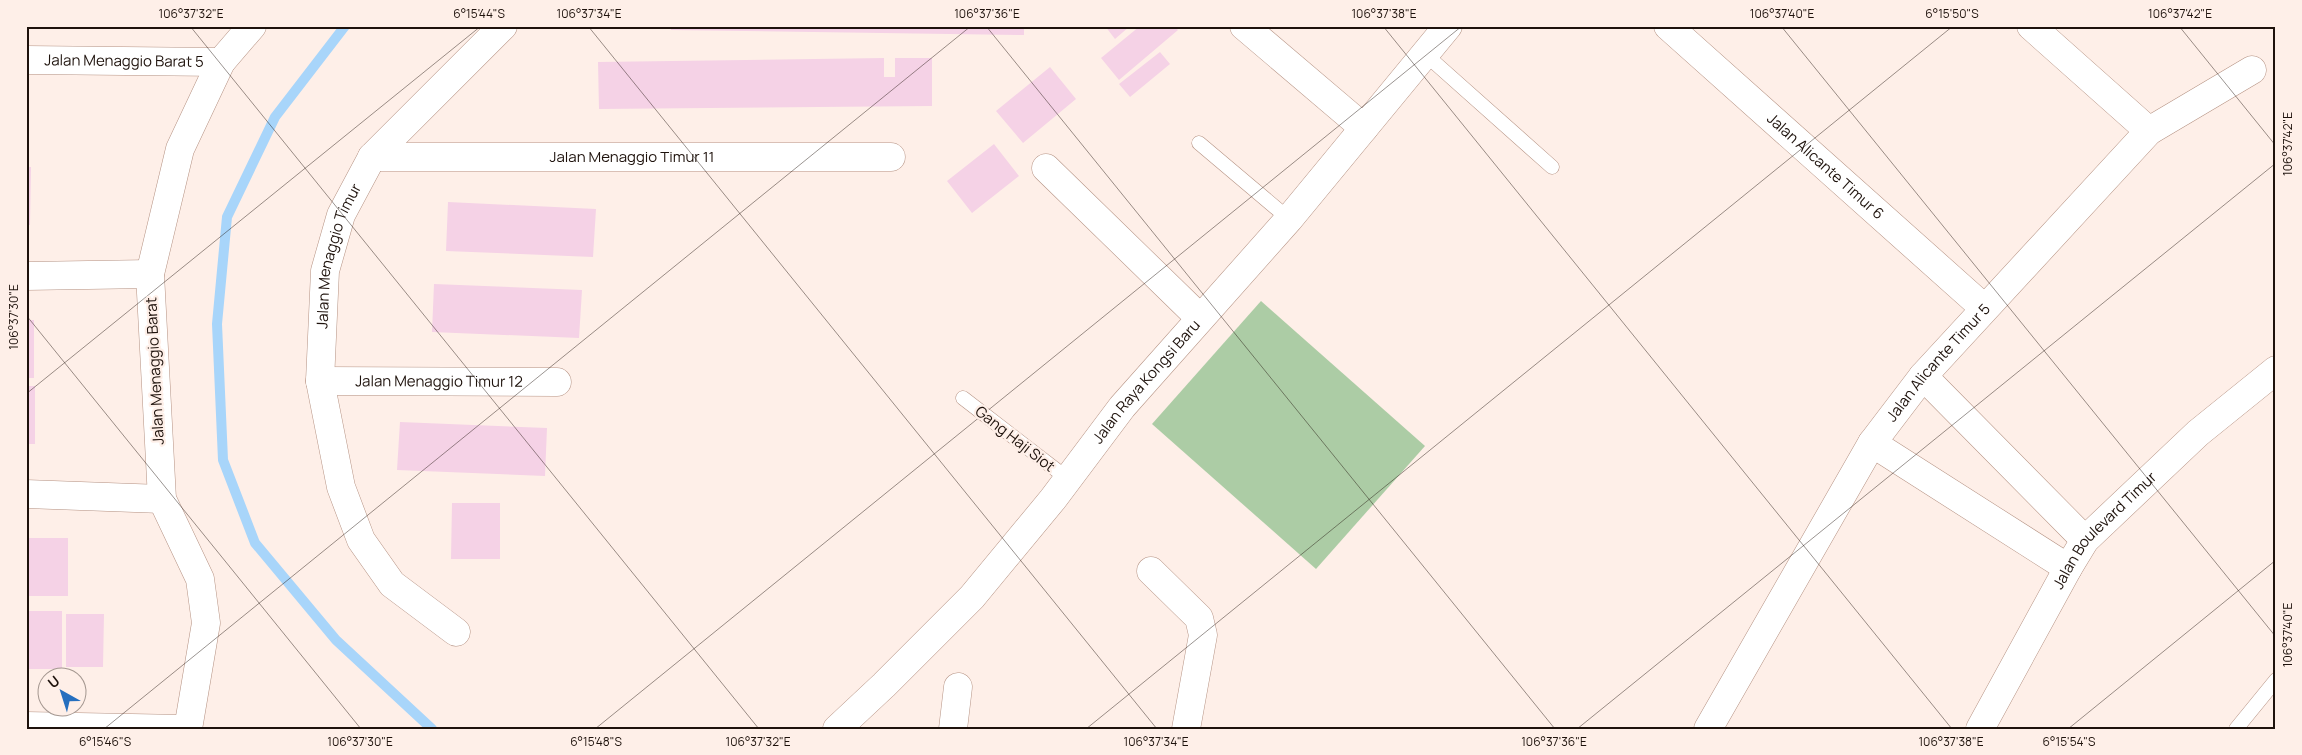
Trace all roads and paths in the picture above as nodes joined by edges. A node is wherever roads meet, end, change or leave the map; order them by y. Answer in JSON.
{"nodes":[{"id":1,"x":252,"y":26,"type":"edge"},
{"id":2,"x":503,"y":26,"type":"edge"},
{"id":3,"x":1244,"y":26,"type":"edge"},
{"id":4,"x":1448,"y":26,"type":"edge"},
{"id":5,"x":1668,"y":26,"type":"edge"},
{"id":6,"x":2032,"y":26,"type":"edge"},
{"id":7,"x":1425,"y":54,"type":"junction"},
{"id":8,"x":26,"y":60,"type":"edge"},
{"id":9,"x":221,"y":62,"type":"junction"},
{"id":10,"x":2252,"y":70,"type":"dead end"},
{"id":11,"x":1364,"y":128,"type":"junction"},
{"id":12,"x":2149,"y":131,"type":"junction"},
{"id":13,"x":1199,"y":143,"type":"dead end"},
{"id":14,"x":372,"y":157,"type":"junction"},
{"id":15,"x":891,"y":157,"type":"dead end"},
{"id":16,"x":1552,"y":167,"type":"dead end"},
{"id":17,"x":1046,"y":168,"type":"dead end"},
{"id":18,"x":1289,"y":219,"type":"junction"},
{"id":19,"x":150,"y":274,"type":"junction"},
{"id":20,"x":26,"y":276,"type":"edge"},
{"id":21,"x":1984,"y":308,"type":"junction"},
{"id":22,"x":1200,"y":318,"type":"junction"},
{"id":23,"x":2276,"y":370,"type":"edge"},
{"id":24,"x":1923,"y":376,"type":"junction"},
{"id":25,"x":320,"y":381,"type":"junction"},
{"id":26,"x":557,"y":382,"type":"dead end"},
{"id":27,"x":963,"y":398,"type":"dead end"},
{"id":28,"x":1872,"y":443,"type":"junction"},
{"id":29,"x":1068,"y":479,"type":"junction"},
{"id":30,"x":26,"y":494,"type":"edge"},
{"id":31,"x":162,"y":499,"type":"junction"},
{"id":32,"x":2085,"y":540,"type":"junction"},
{"id":33,"x":2068,"y":568,"type":"junction"},
{"id":34,"x":1151,"y":572,"type":"dead end"},
{"id":35,"x":456,"y":632,"type":"dead end"},
{"id":36,"x":2276,"y":680,"type":"edge"},
{"id":37,"x":957,"y":691,"type":"dead end"},
{"id":38,"x":26,"y":726,"type":"edge"},
{"id":39,"x":184,"y":729,"type":"edge"},
{"id":40,"x":188,"y":729,"type":"edge"},
{"id":41,"x":836,"y":729,"type":"edge"},
{"id":42,"x":953,"y":729,"type":"edge"},
{"id":43,"x":1186,"y":729,"type":"edge"},
{"id":44,"x":1708,"y":729,"type":"edge"},
{"id":45,"x":1980,"y":729,"type":"edge"},
{"id":46,"x":2236,"y":729,"type":"edge"}],
"edges":[{"from":1,"to":9,"type":"street","name":"Jalan Menaggio Barat"},
{"from":2,"to":14,"type":"street","name":"Jalan Menaggio Timur"},
{"from":3,"to":11,"type":"street"},
{"from":4,"to":7,"type":"street","name":"Jalan Raya Kongsi Baru"},
{"from":5,"to":21,"type":"street","name":"Jalan Alicante Timur 6"},
{"from":6,"to":12,"type":"street"},
{"from":7,"to":11,"type":"street","name":"Jalan Raya Kongsi Baru"},
{"from":7,"to":16,"type":"lane"},
{"from":8,"to":9,"type":"street","name":"Jalan Menaggio Barat 5"},
{"from":9,"to":19,"type":"street","name":"Jalan Menaggio Barat"},
{"from":10,"to":12,"type":"street","name":"Jalan Alicante Timur 5"},
{"from":11,"to":18,"type":"street","name":"Jalan Raya Kongsi Baru"},
{"from":12,"to":21,"type":"street","name":"Jalan Alicante Timur 5"},
{"from":13,"to":18,"type":"lane"},
{"from":14,"to":15,"type":"street","name":"Jalan Menaggio Timur 11"},
{"from":14,"to":25,"type":"street","name":"Jalan Menaggio Timur"},
{"from":17,"to":22,"type":"street"},
{"from":18,"to":22,"type":"street","name":"Jalan Raya Kongsi Baru"},
{"from":19,"to":20,"type":"street"},
{"from":19,"to":31,"type":"street","name":"Jalan Menaggio Barat"},
{"from":21,"to":24,"type":"street","name":"Jalan Alicante Timur 5"},
{"from":22,"to":29,"type":"street","name":"Jalan Raya Kongsi Baru"},
{"from":23,"to":32,"type":"street","name":"Jalan Boulevard Timur"},
{"from":24,"to":28,"type":"street","name":"Jalan Alicante Timur 5"},
{"from":24,"to":32,"type":"street"},
{"from":25,"to":26,"type":"street","name":"Jalan Menaggio Timur 12"},
{"from":25,"to":35,"type":"street","name":"Jalan Menaggio Timur"},
{"from":27,"to":29,"type":"lane","name":"Gang Haji Siot"},
{"from":28,"to":33,"type":"street"},
{"from":28,"to":44,"type":"street","name":"Jalan Alicante Timur 5"},
{"from":29,"to":41,"type":"street","name":"Jalan Raya Kongsi Baru"},
{"from":30,"to":31,"type":"street"},
{"from":31,"to":40,"type":"street","name":"Jalan Menaggio Barat"},
{"from":32,"to":33,"type":"street","name":"Jalan Boulevard Timur"},
{"from":33,"to":45,"type":"street","name":"Jalan Boulevard Timur"},
{"from":34,"to":43,"type":"street"},
{"from":36,"to":46,"type":"lane"},
{"from":37,"to":42,"type":"street"},
{"from":38,"to":39,"type":"street"}]}
